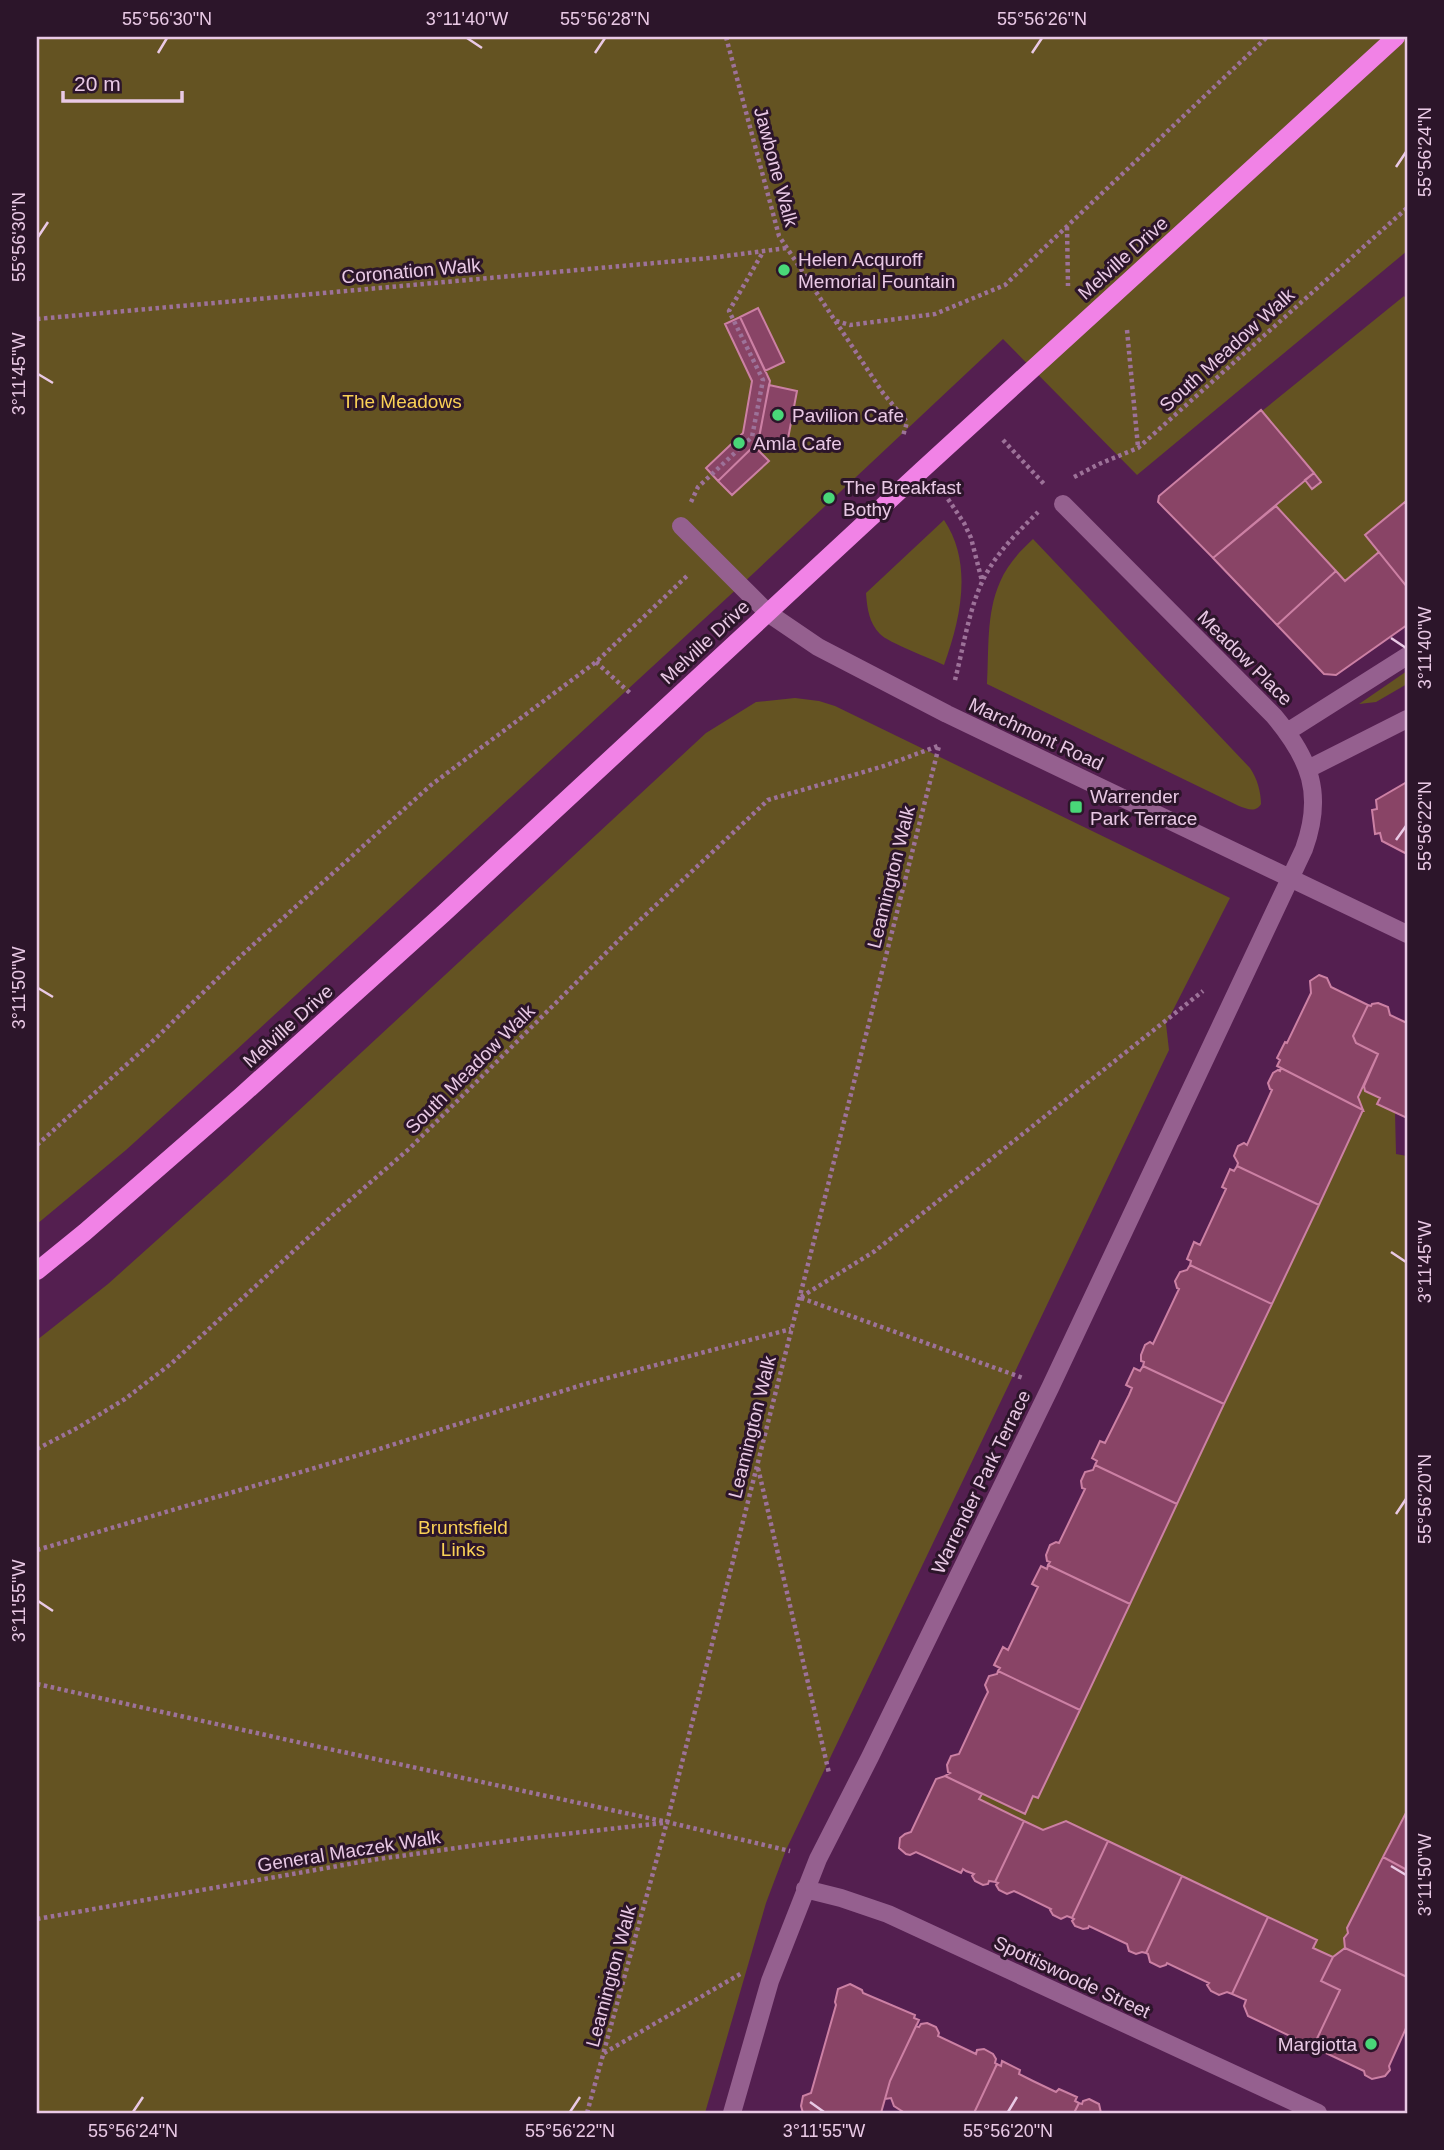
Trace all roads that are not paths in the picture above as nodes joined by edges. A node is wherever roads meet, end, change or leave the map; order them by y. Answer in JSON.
{"nodes":[{"id":1,"x":1396,"y":37,"type":"edge"},
{"id":2,"x":1059,"y":500,"type":"road end"},
{"id":3,"x":681,"y":526,"type":"road end"},
{"id":4,"x":768,"y":613,"type":"junction"},
{"id":5,"x":1407,"y":656,"type":"edge"},
{"id":6,"x":1407,"y":719,"type":"edge"},
{"id":7,"x":1287,"y":732,"type":"junction"},
{"id":8,"x":1308,"y":769,"type":"junction"},
{"id":9,"x":1290,"y":877,"type":"junction"},
{"id":10,"x":1407,"y":934,"type":"edge"},
{"id":11,"x":37,"y":1272,"type":"edge"},
{"id":12,"x":805,"y":1889,"type":"junction"},
{"id":13,"x":732,"y":2113,"type":"edge"},
{"id":14,"x":1318,"y":2113,"type":"edge"}],
"edges":[{"from":1,"to":4,"type":"main road","name":"Melville Drive"},
{"from":2,"to":7,"type":"street","name":"Meadow Place"},
{"from":3,"to":4,"type":"street","name":"Marchmont Road"},
{"from":4,"to":9,"type":"street","name":"Marchmont Road"},
{"from":4,"to":11,"type":"main road","name":"Melville Drive"},
{"from":5,"to":7,"type":"street"},
{"from":6,"to":8,"type":"street"},
{"from":7,"to":8,"type":"street","name":"Meadow Place"},
{"from":8,"to":9,"type":"street","name":"Meadow Place"},
{"from":9,"to":10,"type":"street","name":"Marchmont Road"},
{"from":9,"to":12,"type":"street","name":"Warrender Park Terrace"},
{"from":12,"to":13,"type":"street","name":"Warrender Park Terrace"},
{"from":12,"to":14,"type":"street","name":"Spottiswoode Street"}]}
